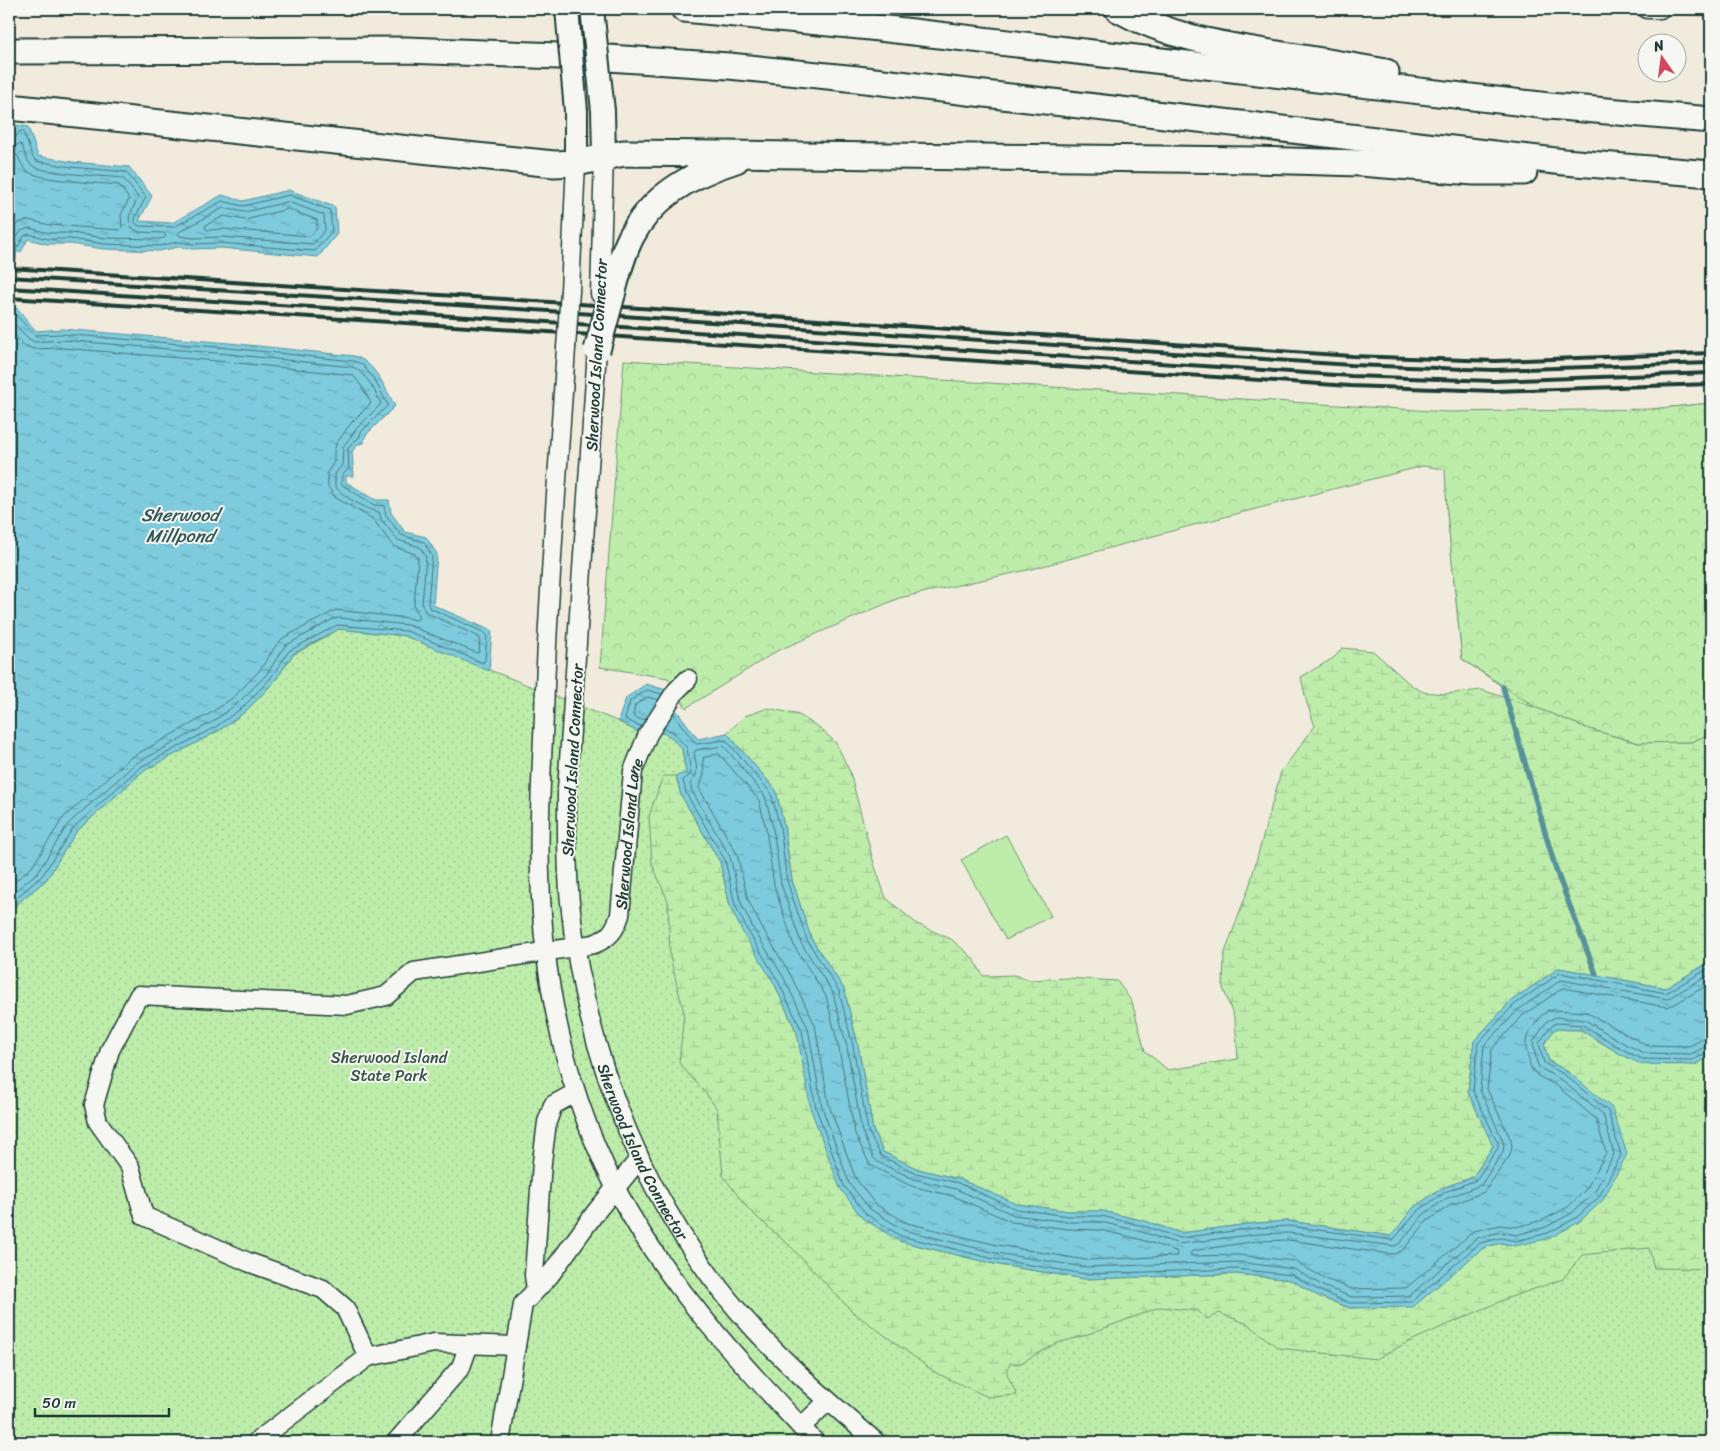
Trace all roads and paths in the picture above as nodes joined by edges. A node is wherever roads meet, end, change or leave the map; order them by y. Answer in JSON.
{"nodes":[{"id":1,"x":567,"y":9,"type":"edge"},
{"id":2,"x":592,"y":9,"type":"edge"},
{"id":3,"x":684,"y":9,"type":"edge"},
{"id":4,"x":1118,"y":9,"type":"edge"},
{"id":5,"x":1647,"y":9,"type":"edge"},
{"id":6,"x":1660,"y":9,"type":"edge"},
{"id":7,"x":9,"y":52,"type":"edge"},
{"id":8,"x":9,"y":107,"type":"edge"},
{"id":9,"x":1678,"y":119,"type":"junction"},
{"id":10,"x":1711,"y":120,"type":"edge"},
{"id":11,"x":753,"y":155,"type":"junction"},
{"id":12,"x":604,"y":156,"type":"junction"},
{"id":13,"x":576,"y":163,"type":"junction"},
{"id":14,"x":1702,"y":174,"type":"edge"},
{"id":15,"x":606,"y":295,"type":"junction"},
{"id":16,"x":597,"y":350,"type":"joint"},
{"id":17,"x":688,"y":679,"type":"dead end"},
{"id":18,"x":575,"y":947,"type":"junction"},
{"id":19,"x":545,"y":951,"type":"junction"},
{"id":20,"x":575,"y":1094,"type":"junction"},
{"id":21,"x":640,"y":1158,"type":"junction"},
{"id":22,"x":616,"y":1188,"type":"junction"},
{"id":23,"x":536,"y":1290,"type":"junction"},
{"id":24,"x":469,"y":1344,"type":"junction"},
{"id":25,"x":516,"y":1346,"type":"junction"},
{"id":26,"x":368,"y":1357,"type":"junction"},
{"id":27,"x":828,"y":1401,"type":"junction"},
{"id":28,"x":801,"y":1427,"type":"junction"},
{"id":29,"x":256,"y":1442,"type":"edge"},
{"id":30,"x":396,"y":1442,"type":"edge"},
{"id":31,"x":500,"y":1442,"type":"edge"},
{"id":32,"x":815,"y":1442,"type":"edge"},
{"id":33,"x":876,"y":1442,"type":"edge"}],
"edges":[{"from":1,"to":13,"type":"main road","name":"Sherwood Island Connector","bridge":true},
{"from":2,"to":12,"type":"main road","name":"Sherwood Island Connector","bridge":true},
{"from":3,"to":9,"type":"highway"},
{"from":4,"to":9,"type":"highway"},
{"from":5,"to":6,"type":"street"},
{"from":7,"to":14,"type":"highway"},
{"from":8,"to":13,"type":"highway"},
{"from":9,"to":10,"type":"highway"},
{"from":11,"to":12,"type":"highway"},
{"from":11,"to":14,"type":"highway"},
{"from":11,"to":15,"type":"highway"},
{"from":12,"to":13,"type":"highway"},
{"from":12,"to":15,"type":"street","name":"Sherwood Island Connector"},
{"from":13,"to":19,"type":"street","name":"Sherwood Island Connector","bridge":true},
{"from":15,"to":16,"type":"highway","bridge":true},
{"from":16,"to":18,"type":"street","name":"Sherwood Island Connector"},
{"from":17,"to":18,"type":"street","name":"Sherwood Island Lane"},
{"from":18,"to":19,"type":"street","name":"Sherwood Island Lane"},
{"from":18,"to":21,"type":"street","name":"Sherwood Island Connector"},
{"from":19,"to":20,"type":"street","name":"Sherwood Island Connector"},
{"from":19,"to":26,"type":"street","name":"Sherwood Island Lane"},
{"from":20,"to":22,"type":"street","name":"Sherwood Island Connector"},
{"from":20,"to":23,"type":"street"},
{"from":21,"to":22,"type":"street"},
{"from":21,"to":27,"type":"street","name":"Sherwood Island Connector"},
{"from":22,"to":23,"type":"street"},
{"from":22,"to":28,"type":"street","name":"Sherwood Island Connector"},
{"from":23,"to":25,"type":"street"},
{"from":24,"to":25,"type":"street"},
{"from":24,"to":26,"type":"street"},
{"from":24,"to":30,"type":"street"},
{"from":25,"to":31,"type":"street"},
{"from":26,"to":29,"type":"street"},
{"from":27,"to":28,"type":"street"},
{"from":27,"to":33,"type":"street","name":"Sherwood Island Connector"},
{"from":28,"to":32,"type":"street","name":"Sherwood Island Connector"}]}
